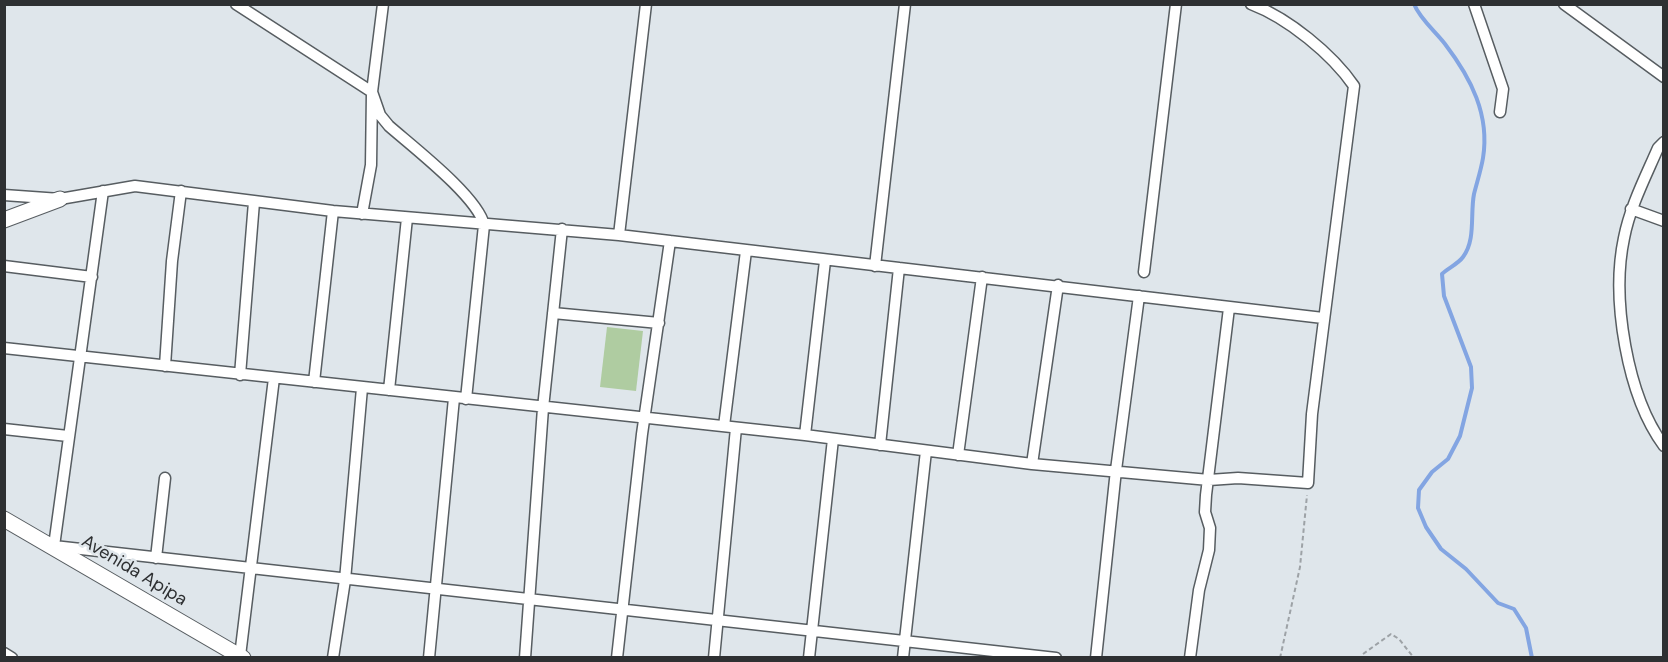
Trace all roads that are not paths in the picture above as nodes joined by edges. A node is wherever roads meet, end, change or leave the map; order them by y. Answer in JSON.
{"nodes":[{"id":1,"x":236,"y":4,"type":"edge"},
{"id":2,"x":382,"y":4,"type":"edge"},
{"id":3,"x":646,"y":4,"type":"edge"},
{"id":4,"x":905,"y":4,"type":"edge"},
{"id":5,"x":1176,"y":4,"type":"edge"},
{"id":6,"x":1251,"y":4,"type":"edge"},
{"id":7,"x":1474,"y":4,"type":"edge"},
{"id":8,"x":1564,"y":4,"type":"edge"},
{"id":9,"x":1664,"y":78,"type":"edge"},
{"id":10,"x":372,"y":92,"type":"junction"},
{"id":11,"x":1500,"y":112,"type":"dead end"},
{"id":12,"x":1664,"y":142,"type":"edge"},
{"id":13,"x":103,"y":191,"type":"junction"},
{"id":14,"x":181,"y":191,"type":"junction"},
{"id":15,"x":4,"y":195,"type":"edge"},
{"id":16,"x":60,"y":199,"type":"junction"},
{"id":17,"x":254,"y":202,"type":"junction"},
{"id":18,"x":1631,"y":209,"type":"junction"},
{"id":19,"x":333,"y":211,"type":"junction"},
{"id":20,"x":362,"y":214,"type":"junction"},
{"id":21,"x":407,"y":218,"type":"junction"},
{"id":22,"x":4,"y":220,"type":"edge"},
{"id":23,"x":1664,"y":221,"type":"edge"},
{"id":24,"x":484,"y":225,"type":"junction"},
{"id":25,"x":562,"y":229,"type":"junction"},
{"id":26,"x":619,"y":235,"type":"junction"},
{"id":27,"x":670,"y":241,"type":"junction"},
{"id":28,"x":746,"y":251,"type":"junction"},
{"id":29,"x":825,"y":261,"type":"junction"},
{"id":30,"x":4,"y":266,"type":"edge"},
{"id":31,"x":875,"y":266,"type":"junction"},
{"id":32,"x":899,"y":268,"type":"junction"},
{"id":33,"x":1144,"y":272,"type":"dead end"},
{"id":34,"x":92,"y":277,"type":"junction"},
{"id":35,"x":982,"y":277,"type":"junction"},
{"id":36,"x":1058,"y":285,"type":"junction"},
{"id":37,"x":1139,"y":296,"type":"junction"},
{"id":38,"x":1229,"y":308,"type":"junction"},
{"id":39,"x":553,"y":313,"type":"junction"},
{"id":40,"x":1323,"y":318,"type":"junction"},
{"id":41,"x":659,"y":323,"type":"junction"},
{"id":42,"x":4,"y":348,"type":"edge"},
{"id":43,"x":80,"y":357,"type":"junction"},
{"id":44,"x":165,"y":366,"type":"junction"},
{"id":45,"x":240,"y":375,"type":"junction"},
{"id":46,"x":274,"y":378,"type":"junction"},
{"id":47,"x":314,"y":382,"type":"junction"},
{"id":48,"x":362,"y":388,"type":"junction"},
{"id":49,"x":389,"y":390,"type":"junction"},
{"id":50,"x":454,"y":398,"type":"junction"},
{"id":51,"x":466,"y":399,"type":"junction"},
{"id":52,"x":543,"y":408,"type":"junction"},
{"id":53,"x":645,"y":418,"type":"junction"},
{"id":54,"x":724,"y":426,"type":"junction"},
{"id":55,"x":736,"y":428,"type":"junction"},
{"id":56,"x":4,"y":429,"type":"edge"},
{"id":57,"x":805,"y":435,"type":"junction"},
{"id":58,"x":68,"y":436,"type":"junction"},
{"id":59,"x":833,"y":439,"type":"junction"},
{"id":60,"x":880,"y":445,"type":"junction"},
{"id":61,"x":1664,"y":446,"type":"edge"},
{"id":62,"x":926,"y":451,"type":"junction"},
{"id":63,"x":958,"y":455,"type":"junction"},
{"id":64,"x":1032,"y":464,"type":"junction"},
{"id":65,"x":1116,"y":470,"type":"junction"},
{"id":66,"x":165,"y":478,"type":"dead end"},
{"id":67,"x":1209,"y":480,"type":"junction"},
{"id":68,"x":4,"y":519,"type":"edge"},
{"id":69,"x":54,"y":546,"type":"junction"},
{"id":70,"x":156,"y":558,"type":"junction"},
{"id":71,"x":250,"y":568,"type":"junction"},
{"id":72,"x":345,"y":580,"type":"junction"},
{"id":73,"x":437,"y":590,"type":"junction"},
{"id":74,"x":528,"y":599,"type":"junction"},
{"id":75,"x":622,"y":611,"type":"junction"},
{"id":76,"x":718,"y":621,"type":"junction"},
{"id":77,"x":811,"y":630,"type":"junction"},
{"id":78,"x":905,"y":641,"type":"junction"},
{"id":79,"x":4,"y":653,"type":"edge"},
{"id":80,"x":241,"y":656,"type":"edge"},
{"id":81,"x":12,"y":657,"type":"edge"},
{"id":82,"x":333,"y":657,"type":"edge"},
{"id":83,"x":429,"y":657,"type":"edge"},
{"id":84,"x":525,"y":657,"type":"edge"},
{"id":85,"x":617,"y":657,"type":"edge"},
{"id":86,"x":714,"y":657,"type":"edge"},
{"id":87,"x":809,"y":657,"type":"edge"},
{"id":88,"x":903,"y":657,"type":"edge"},
{"id":89,"x":1056,"y":657,"type":"edge"},
{"id":90,"x":1096,"y":657,"type":"edge"},
{"id":91,"x":1190,"y":657,"type":"edge"}],
"edges":[{"from":1,"to":10,"type":"street"},
{"from":2,"to":10,"type":"street"},
{"from":3,"to":26,"type":"street"},
{"from":4,"to":31,"type":"street"},
{"from":5,"to":33,"type":"street"},
{"from":6,"to":40,"type":"street"},
{"from":7,"to":11,"type":"street"},
{"from":8,"to":9,"type":"street"},
{"from":10,"to":20,"type":"street"},
{"from":10,"to":24,"type":"street"},
{"from":12,"to":18,"type":"street"},
{"from":13,"to":14,"type":"street"},
{"from":13,"to":16,"type":"street"},
{"from":13,"to":34,"type":"street"},
{"from":14,"to":17,"type":"street"},
{"from":14,"to":44,"type":"street"},
{"from":15,"to":16,"type":"street"},
{"from":16,"to":22,"type":"street"},
{"from":17,"to":19,"type":"street"},
{"from":17,"to":45,"type":"street"},
{"from":18,"to":23,"type":"street"},
{"from":18,"to":61,"type":"street"},
{"from":19,"to":20,"type":"street"},
{"from":19,"to":47,"type":"street"},
{"from":20,"to":21,"type":"street"},
{"from":21,"to":24,"type":"street"},
{"from":21,"to":49,"type":"street"},
{"from":24,"to":25,"type":"street"},
{"from":24,"to":51,"type":"street"},
{"from":25,"to":26,"type":"street"},
{"from":25,"to":39,"type":"street"},
{"from":26,"to":27,"type":"street"},
{"from":27,"to":28,"type":"street"},
{"from":27,"to":41,"type":"street"},
{"from":28,"to":29,"type":"street"},
{"from":28,"to":54,"type":"street"},
{"from":29,"to":31,"type":"street"},
{"from":29,"to":57,"type":"street"},
{"from":30,"to":34,"type":"street"},
{"from":31,"to":32,"type":"street"},
{"from":32,"to":35,"type":"street"},
{"from":32,"to":60,"type":"street"},
{"from":34,"to":43,"type":"street"},
{"from":35,"to":36,"type":"street"},
{"from":35,"to":63,"type":"street"},
{"from":36,"to":37,"type":"street"},
{"from":36,"to":64,"type":"street"},
{"from":37,"to":38,"type":"street"},
{"from":37,"to":65,"type":"street"},
{"from":38,"to":40,"type":"street"},
{"from":38,"to":67,"type":"street"},
{"from":39,"to":41,"type":"street"},
{"from":39,"to":52,"type":"street"},
{"from":40,"to":67,"type":"street"},
{"from":41,"to":53,"type":"street"},
{"from":42,"to":43,"type":"street"},
{"from":43,"to":44,"type":"street"},
{"from":43,"to":58,"type":"street"},
{"from":44,"to":45,"type":"street"},
{"from":45,"to":46,"type":"street"},
{"from":46,"to":47,"type":"street"},
{"from":46,"to":71,"type":"street"},
{"from":47,"to":48,"type":"street"},
{"from":48,"to":49,"type":"street"},
{"from":48,"to":72,"type":"street"},
{"from":49,"to":50,"type":"street"},
{"from":50,"to":51,"type":"street"},
{"from":50,"to":73,"type":"street"},
{"from":51,"to":52,"type":"street"},
{"from":52,"to":53,"type":"street"},
{"from":52,"to":74,"type":"street"},
{"from":53,"to":54,"type":"street"},
{"from":53,"to":75,"type":"street"},
{"from":54,"to":55,"type":"street"},
{"from":55,"to":57,"type":"street"},
{"from":55,"to":76,"type":"street"},
{"from":56,"to":58,"type":"street"},
{"from":57,"to":59,"type":"street"},
{"from":58,"to":69,"type":"street"},
{"from":59,"to":60,"type":"street"},
{"from":59,"to":77,"type":"street"},
{"from":60,"to":62,"type":"street"},
{"from":62,"to":63,"type":"street"},
{"from":62,"to":78,"type":"street"},
{"from":63,"to":64,"type":"street"},
{"from":64,"to":65,"type":"street"},
{"from":65,"to":67,"type":"street"},
{"from":65,"to":90,"type":"street"},
{"from":66,"to":70,"type":"street"},
{"from":67,"to":91,"type":"street"},
{"from":68,"to":69,"type":"street","name":"Avenida Apipa"},
{"from":69,"to":70,"type":"street"},
{"from":69,"to":80,"type":"street","name":"Avenida Apipa"},
{"from":70,"to":71,"type":"street"},
{"from":71,"to":72,"type":"street"},
{"from":71,"to":80,"type":"street"},
{"from":72,"to":73,"type":"street"},
{"from":72,"to":82,"type":"street"},
{"from":73,"to":74,"type":"street"},
{"from":73,"to":83,"type":"street"},
{"from":74,"to":75,"type":"street"},
{"from":74,"to":84,"type":"street"},
{"from":75,"to":76,"type":"street"},
{"from":75,"to":85,"type":"street"},
{"from":76,"to":77,"type":"street"},
{"from":76,"to":86,"type":"street"},
{"from":77,"to":78,"type":"street"},
{"from":77,"to":87,"type":"street"},
{"from":78,"to":88,"type":"street"},
{"from":78,"to":89,"type":"street"},
{"from":79,"to":81,"type":"street"}]}
